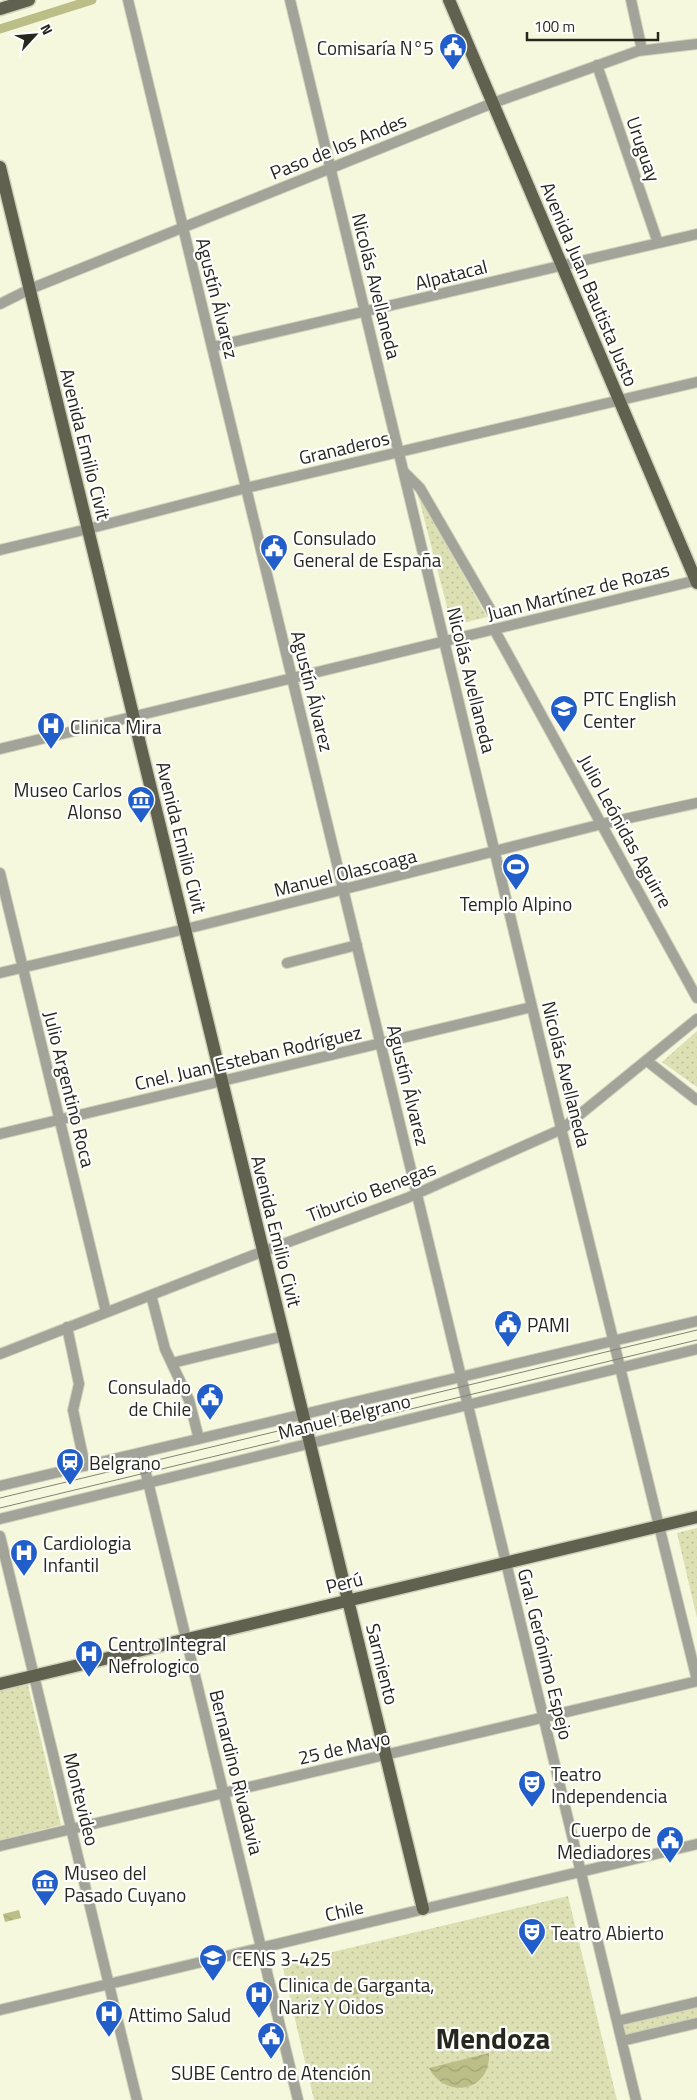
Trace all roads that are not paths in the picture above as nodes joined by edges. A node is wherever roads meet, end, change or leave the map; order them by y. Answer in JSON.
{"nodes":[{"id":1,"x":29,"y":0,"type":"edge"},
{"id":2,"x":128,"y":0,"type":"edge"},
{"id":3,"x":290,"y":0,"type":"edge"},
{"id":4,"x":449,"y":0,"type":"edge"},
{"id":5,"x":631,"y":0,"type":"edge"},
{"id":6,"x":0,"y":9,"type":"edge"},
{"id":7,"x":697,"y":44,"type":"edge"},
{"id":8,"x":642,"y":50,"type":"junction"},
{"id":9,"x":597,"y":65,"type":"junction"},
{"id":10,"x":493,"y":103,"type":"junction"},
{"id":11,"x":0,"y":167,"type":"edge"},
{"id":12,"x":330,"y":167,"type":"junction"},
{"id":13,"x":183,"y":229,"type":"junction"},
{"id":14,"x":697,"y":234,"type":"edge"},
{"id":15,"x":658,"y":244,"type":"junction"},
{"id":16,"x":562,"y":265,"type":"junction"},
{"id":17,"x":30,"y":289,"type":"junction"},
{"id":18,"x":0,"y":304,"type":"edge"},
{"id":19,"x":366,"y":312,"type":"junction"},
{"id":20,"x":212,"y":347,"type":"junction"},
{"id":21,"x":697,"y":382,"type":"edge"},
{"id":22,"x":619,"y":400,"type":"junction"},
{"id":23,"x":399,"y":452,"type":"junction"},
{"id":24,"x":404,"y":472,"type":"junction"},
{"id":25,"x":246,"y":488,"type":"junction"},
{"id":26,"x":420,"y":490,"type":"junction"},
{"id":27,"x":409,"y":494,"type":"junction"},
{"id":28,"x":88,"y":529,"type":"junction"},
{"id":29,"x":0,"y":550,"type":"edge"},
{"id":30,"x":697,"y":581,"type":"edge"},
{"id":31,"x":493,"y":614,"type":"dead end"},
{"id":32,"x":494,"y":629,"type":"junction"},
{"id":33,"x":444,"y":641,"type":"junction"},
{"id":34,"x":292,"y":679,"type":"junction"},
{"id":35,"x":134,"y":717,"type":"junction"},
{"id":36,"x":0,"y":749,"type":"edge"},
{"id":37,"x":697,"y":803,"type":"edge"},
{"id":38,"x":602,"y":824,"type":"junction"},
{"id":39,"x":495,"y":852,"type":"junction"},
{"id":40,"x":0,"y":873,"type":"edge"},
{"id":41,"x":344,"y":890,"type":"junction"},
{"id":42,"x":185,"y":930,"type":"junction"},
{"id":43,"x":357,"y":945,"type":"junction"},
{"id":44,"x":287,"y":963,"type":"dead end"},
{"id":45,"x":23,"y":968,"type":"junction"},
{"id":46,"x":0,"y":973,"type":"edge"},
{"id":47,"x":697,"y":998,"type":"edge"},
{"id":48,"x":532,"y":1007,"type":"junction"},
{"id":49,"x":697,"y":1019,"type":"edge"},
{"id":50,"x":381,"y":1043,"type":"junction"},
{"id":51,"x":647,"y":1061,"type":"junction"},
{"id":52,"x":222,"y":1081,"type":"junction"},
{"id":53,"x":697,"y":1100,"type":"edge"},
{"id":54,"x":60,"y":1120,"type":"junction"},
{"id":55,"x":562,"y":1129,"type":"junction"},
{"id":56,"x":0,"y":1134,"type":"edge"},
{"id":57,"x":417,"y":1194,"type":"junction"},
{"id":58,"x":263,"y":1251,"type":"junction"},
{"id":59,"x":151,"y":1295,"type":"junction"},
{"id":60,"x":106,"y":1312,"type":"junction"},
{"id":61,"x":697,"y":1321,"type":"edge"},
{"id":62,"x":67,"y":1328,"type":"junction"},
{"id":63,"x":284,"y":1336,"type":"junction"},
{"id":64,"x":615,"y":1341,"type":"junction"},
{"id":65,"x":697,"y":1349,"type":"edge"},
{"id":66,"x":0,"y":1354,"type":"edge"},
{"id":67,"x":172,"y":1363,"type":"junction"},
{"id":68,"x":622,"y":1367,"type":"junction"},
{"id":69,"x":462,"y":1377,"type":"junction"},
{"id":70,"x":465,"y":1390,"type":"joint"},
{"id":71,"x":468,"y":1404,"type":"junction"},
{"id":72,"x":302,"y":1415,"type":"junction"},
{"id":73,"x":306,"y":1429,"type":"joint"},
{"id":74,"x":199,"y":1439,"type":"junction"},
{"id":75,"x":309,"y":1443,"type":"junction"},
{"id":76,"x":141,"y":1453,"type":"junction"},
{"id":77,"x":85,"y":1466,"type":"junction"},
{"id":78,"x":148,"y":1482,"type":"junction"},
{"id":79,"x":0,"y":1486,"type":"edge"},
{"id":80,"x":697,"y":1517,"type":"edge"},
{"id":81,"x":0,"y":1519,"type":"edge"},
{"id":82,"x":660,"y":1526,"type":"junction"},
{"id":83,"x":0,"y":1536,"type":"edge"},
{"id":84,"x":506,"y":1562,"type":"junction"},
{"id":85,"x":348,"y":1600,"type":"junction"},
{"id":86,"x":186,"y":1640,"type":"junction"},
{"id":87,"x":34,"y":1676,"type":"junction"},
{"id":88,"x":697,"y":1681,"type":"edge"},
{"id":89,"x":0,"y":1684,"type":"edge"},
{"id":90,"x":544,"y":1718,"type":"junction"},
{"id":91,"x":385,"y":1755,"type":"junction"},
{"id":92,"x":224,"y":1793,"type":"junction"},
{"id":93,"x":71,"y":1830,"type":"junction"},
{"id":94,"x":697,"y":1844,"type":"edge"},
{"id":95,"x":0,"y":1846,"type":"edge"},
{"id":96,"x":581,"y":1871,"type":"junction"},
{"id":97,"x":423,"y":1909,"type":"junction"},
{"id":98,"x":261,"y":1948,"type":"junction"},
{"id":99,"x":108,"y":1984,"type":"junction"},
{"id":100,"x":697,"y":2002,"type":"edge"},
{"id":101,"x":0,"y":2010,"type":"edge"},
{"id":102,"x":617,"y":2021,"type":"junction"},
{"id":103,"x":697,"y":2023,"type":"edge"},
{"id":104,"x":622,"y":2041,"type":"junction"},
{"id":105,"x":136,"y":2100,"type":"edge"},
{"id":106,"x":297,"y":2100,"type":"edge"},
{"id":107,"x":636,"y":2100,"type":"edge"}],
"edges":[{"from":1,"to":6,"type":"main road"},
{"from":2,"to":13,"type":"street","name":"Agustín Álvarez"},
{"from":3,"to":12,"type":"street","name":"Nicolás Avellaneda"},
{"from":4,"to":10,"type":"main road","name":"Avenida Juan Bautista Justo"},
{"from":5,"to":8,"type":"street"},
{"from":7,"to":8,"type":"street","name":"Paso de los Andes"},
{"from":8,"to":9,"type":"street","name":"Paso de los Andes"},
{"from":9,"to":10,"type":"street","name":"Paso de los Andes"},
{"from":9,"to":15,"type":"street","name":"Uruguay"},
{"from":10,"to":12,"type":"street","name":"Paso de los Andes"},
{"from":10,"to":16,"type":"main road","name":"Avenida Juan Bautista Justo"},
{"from":11,"to":17,"type":"main road","name":"Avenida Emilio Civit"},
{"from":12,"to":13,"type":"street","name":"Paso de los Andes"},
{"from":12,"to":19,"type":"street","name":"Nicolás Avellaneda"},
{"from":13,"to":17,"type":"street","name":"Paso de los Andes"},
{"from":13,"to":20,"type":"street","name":"Agustín Álvarez"},
{"from":14,"to":15,"type":"street","name":"Alpatacal"},
{"from":15,"to":16,"type":"street","name":"Alpatacal"},
{"from":16,"to":19,"type":"street","name":"Alpatacal"},
{"from":16,"to":22,"type":"main road","name":"Avenida Juan Bautista Justo"},
{"from":17,"to":18,"type":"street","name":"Paso de los Andes"},
{"from":17,"to":28,"type":"main road","name":"Avenida Emilio Civit"},
{"from":19,"to":20,"type":"street","name":"Alpatacal"},
{"from":19,"to":23,"type":"street","name":"Nicolás Avellaneda"},
{"from":20,"to":25,"type":"street","name":"Agustín Álvarez"},
{"from":21,"to":22,"type":"street","name":"Granaderos"},
{"from":22,"to":23,"type":"street","name":"Granaderos"},
{"from":22,"to":30,"type":"main road","name":"Avenida Juan Bautista Justo"},
{"from":23,"to":24,"type":"street","name":"Nicolás Avellaneda"},
{"from":23,"to":25,"type":"street","name":"Granaderos"},
{"from":24,"to":26,"type":"street"},
{"from":24,"to":27,"type":"street","name":"Nicolás Avellaneda"},
{"from":25,"to":28,"type":"street","name":"Granaderos"},
{"from":25,"to":34,"type":"street","name":"Agustín Álvarez"},
{"from":26,"to":27,"type":"street"},
{"from":26,"to":31,"type":"street"},
{"from":27,"to":33,"type":"street","name":"Nicolás Avellaneda"},
{"from":28,"to":29,"type":"street","name":"Granaderos"},
{"from":28,"to":35,"type":"main road","name":"Avenida Emilio Civit"},
{"from":30,"to":32,"type":"street","name":"Juan Martínez de Rozas"},
{"from":32,"to":33,"type":"street","name":"Juan Martínez de Rozas"},
{"from":32,"to":38,"type":"street","name":"Julio Leónidas Aguirre"},
{"from":33,"to":34,"type":"street","name":"Juan Martínez de Rozas"},
{"from":33,"to":39,"type":"street","name":"Nicolás Avellaneda"},
{"from":34,"to":35,"type":"street","name":"Juan Martínez de Rozas"},
{"from":34,"to":41,"type":"street","name":"Agustín Álvarez"},
{"from":35,"to":36,"type":"street","name":"Juan Martínez de Rozas"},
{"from":35,"to":42,"type":"main road","name":"Avenida Emilio Civit"},
{"from":37,"to":38,"type":"street","name":"Manuel Olascoaga"},
{"from":38,"to":39,"type":"street","name":"Manuel Olascoaga"},
{"from":38,"to":47,"type":"street","name":"Julio Leónidas Aguirre"},
{"from":39,"to":41,"type":"street","name":"Manuel Olascoaga"},
{"from":39,"to":48,"type":"street","name":"Nicolás Avellaneda"},
{"from":40,"to":45,"type":"street","name":"Julio Argentino Roca"},
{"from":41,"to":42,"type":"street","name":"Manuel Olascoaga"},
{"from":41,"to":43,"type":"street","name":"Agustín Álvarez"},
{"from":42,"to":45,"type":"street","name":"Manuel Olascoaga"},
{"from":42,"to":52,"type":"main road","name":"Avenida Emilio Civit"},
{"from":43,"to":44,"type":"street"},
{"from":43,"to":50,"type":"street","name":"Agustín Álvarez"},
{"from":45,"to":46,"type":"street","name":"Manuel Olascoaga"},
{"from":45,"to":54,"type":"street","name":"Julio Argentino Roca"},
{"from":48,"to":50,"type":"street","name":"Cnel. Juan Esteban Rodríguez"},
{"from":48,"to":55,"type":"street","name":"Nicolás Avellaneda"},
{"from":49,"to":51,"type":"street","name":"Tiburcio Benegas"},
{"from":50,"to":52,"type":"street","name":"Cnel. Juan Esteban Rodríguez"},
{"from":50,"to":57,"type":"street","name":"Agustín Álvarez"},
{"from":51,"to":53,"type":"street"},
{"from":51,"to":55,"type":"street","name":"Tiburcio Benegas"},
{"from":52,"to":54,"type":"street","name":"Cnel. Juan Esteban Rodríguez"},
{"from":52,"to":58,"type":"main road","name":"Avenida Emilio Civit"},
{"from":54,"to":56,"type":"street","name":"Cnel. Juan Esteban Rodríguez"},
{"from":54,"to":60,"type":"street","name":"Julio Argentino Roca"},
{"from":55,"to":57,"type":"street","name":"Tiburcio Benegas"},
{"from":55,"to":64,"type":"street","name":"Nicolás Avellaneda"},
{"from":57,"to":58,"type":"street","name":"Tiburcio Benegas"},
{"from":57,"to":69,"type":"street","name":"Agustín Álvarez"},
{"from":58,"to":59,"type":"street","name":"Tiburcio Benegas"},
{"from":58,"to":63,"type":"main road","name":"Avenida Emilio Civit"},
{"from":59,"to":60,"type":"street","name":"Tiburcio Benegas"},
{"from":59,"to":67,"type":"street"},
{"from":60,"to":62,"type":"street","name":"Tiburcio Benegas"},
{"from":61,"to":64,"type":"street","name":"Manuel Belgrano"},
{"from":62,"to":66,"type":"street","name":"Tiburcio Benegas"},
{"from":62,"to":77,"type":"street"},
{"from":63,"to":67,"type":"street"},
{"from":63,"to":72,"type":"main road","name":"Avenida Emilio Civit"},
{"from":64,"to":68,"type":"street","name":"Nicolás Avellaneda"},
{"from":64,"to":69,"type":"street","name":"Manuel Belgrano"},
{"from":65,"to":68,"type":"street","name":"Manuel Belgrano"},
{"from":67,"to":74,"type":"street"},
{"from":68,"to":71,"type":"street","name":"Manuel Belgrano"},
{"from":68,"to":82,"type":"street","name":"Nicolás Avellaneda"},
{"from":69,"to":70,"type":"street","name":"Agustín Álvarez"},
{"from":69,"to":72,"type":"street","name":"Manuel Belgrano"},
{"from":70,"to":71,"type":"street","name":"Gral. Gerónimo Espejo"},
{"from":71,"to":75,"type":"street","name":"Manuel Belgrano"},
{"from":71,"to":84,"type":"street","name":"Gral. Gerónimo Espejo"},
{"from":72,"to":73,"type":"main road","name":"Avenida Emilio Civit"},
{"from":72,"to":74,"type":"street","name":"Manuel Belgrano"},
{"from":73,"to":75,"type":"main road","name":"Sarmiento"},
{"from":74,"to":76,"type":"street","name":"Manuel Belgrano"},
{"from":75,"to":78,"type":"street","name":"Manuel Belgrano"},
{"from":75,"to":85,"type":"main road","name":"Sarmiento"},
{"from":76,"to":77,"type":"street","name":"Manuel Belgrano"},
{"from":76,"to":78,"type":"street","name":"Bernardino Rivadavia"},
{"from":77,"to":79,"type":"street","name":"Manuel Belgrano"},
{"from":78,"to":81,"type":"street","name":"Manuel Belgrano"},
{"from":78,"to":86,"type":"street","name":"Bernardino Rivadavia"},
{"from":80,"to":82,"type":"main road","name":"Perú"},
{"from":82,"to":84,"type":"main road","name":"Perú"},
{"from":82,"to":88,"type":"street","name":"Nicolás Avellaneda"},
{"from":83,"to":87,"type":"street","name":"Montevideo"},
{"from":84,"to":85,"type":"main road","name":"Perú"},
{"from":84,"to":90,"type":"street","name":"Gral. Gerónimo Espejo"},
{"from":85,"to":86,"type":"main road","name":"Perú"},
{"from":85,"to":91,"type":"main road","name":"Sarmiento"},
{"from":86,"to":87,"type":"main road","name":"Perú"},
{"from":86,"to":92,"type":"street","name":"Bernardino Rivadavia"},
{"from":87,"to":89,"type":"main road","name":"Perú"},
{"from":87,"to":93,"type":"street","name":"Montevideo"},
{"from":88,"to":90,"type":"street","name":"25 de Mayo"},
{"from":90,"to":91,"type":"street","name":"25 de Mayo"},
{"from":90,"to":96,"type":"street","name":"Gral. Gerónimo Espejo"},
{"from":91,"to":92,"type":"street","name":"25 de Mayo"},
{"from":91,"to":97,"type":"main road","name":"Sarmiento"},
{"from":92,"to":93,"type":"street","name":"25 de Mayo"},
{"from":92,"to":98,"type":"street","name":"Bernardino Rivadavia"},
{"from":93,"to":95,"type":"street","name":"25 de Mayo"},
{"from":93,"to":99,"type":"street","name":"Montevideo"},
{"from":94,"to":96,"type":"street","name":"Chile"},
{"from":96,"to":97,"type":"street","name":"Chile"},
{"from":96,"to":102,"type":"street","name":"Gral. Gerónimo Espejo"},
{"from":97,"to":98,"type":"street","name":"Chile"},
{"from":98,"to":99,"type":"street","name":"Chile"},
{"from":98,"to":106,"type":"street","name":"Bernardino Rivadavia"},
{"from":99,"to":101,"type":"street","name":"Chile"},
{"from":99,"to":105,"type":"street","name":"Montevideo"},
{"from":100,"to":102,"type":"street"},
{"from":102,"to":104,"type":"street","name":"Gral. Gerónimo Espejo"},
{"from":103,"to":104,"type":"street"},
{"from":104,"to":107,"type":"street","name":"Gral. Gerónimo Espejo"}]}
